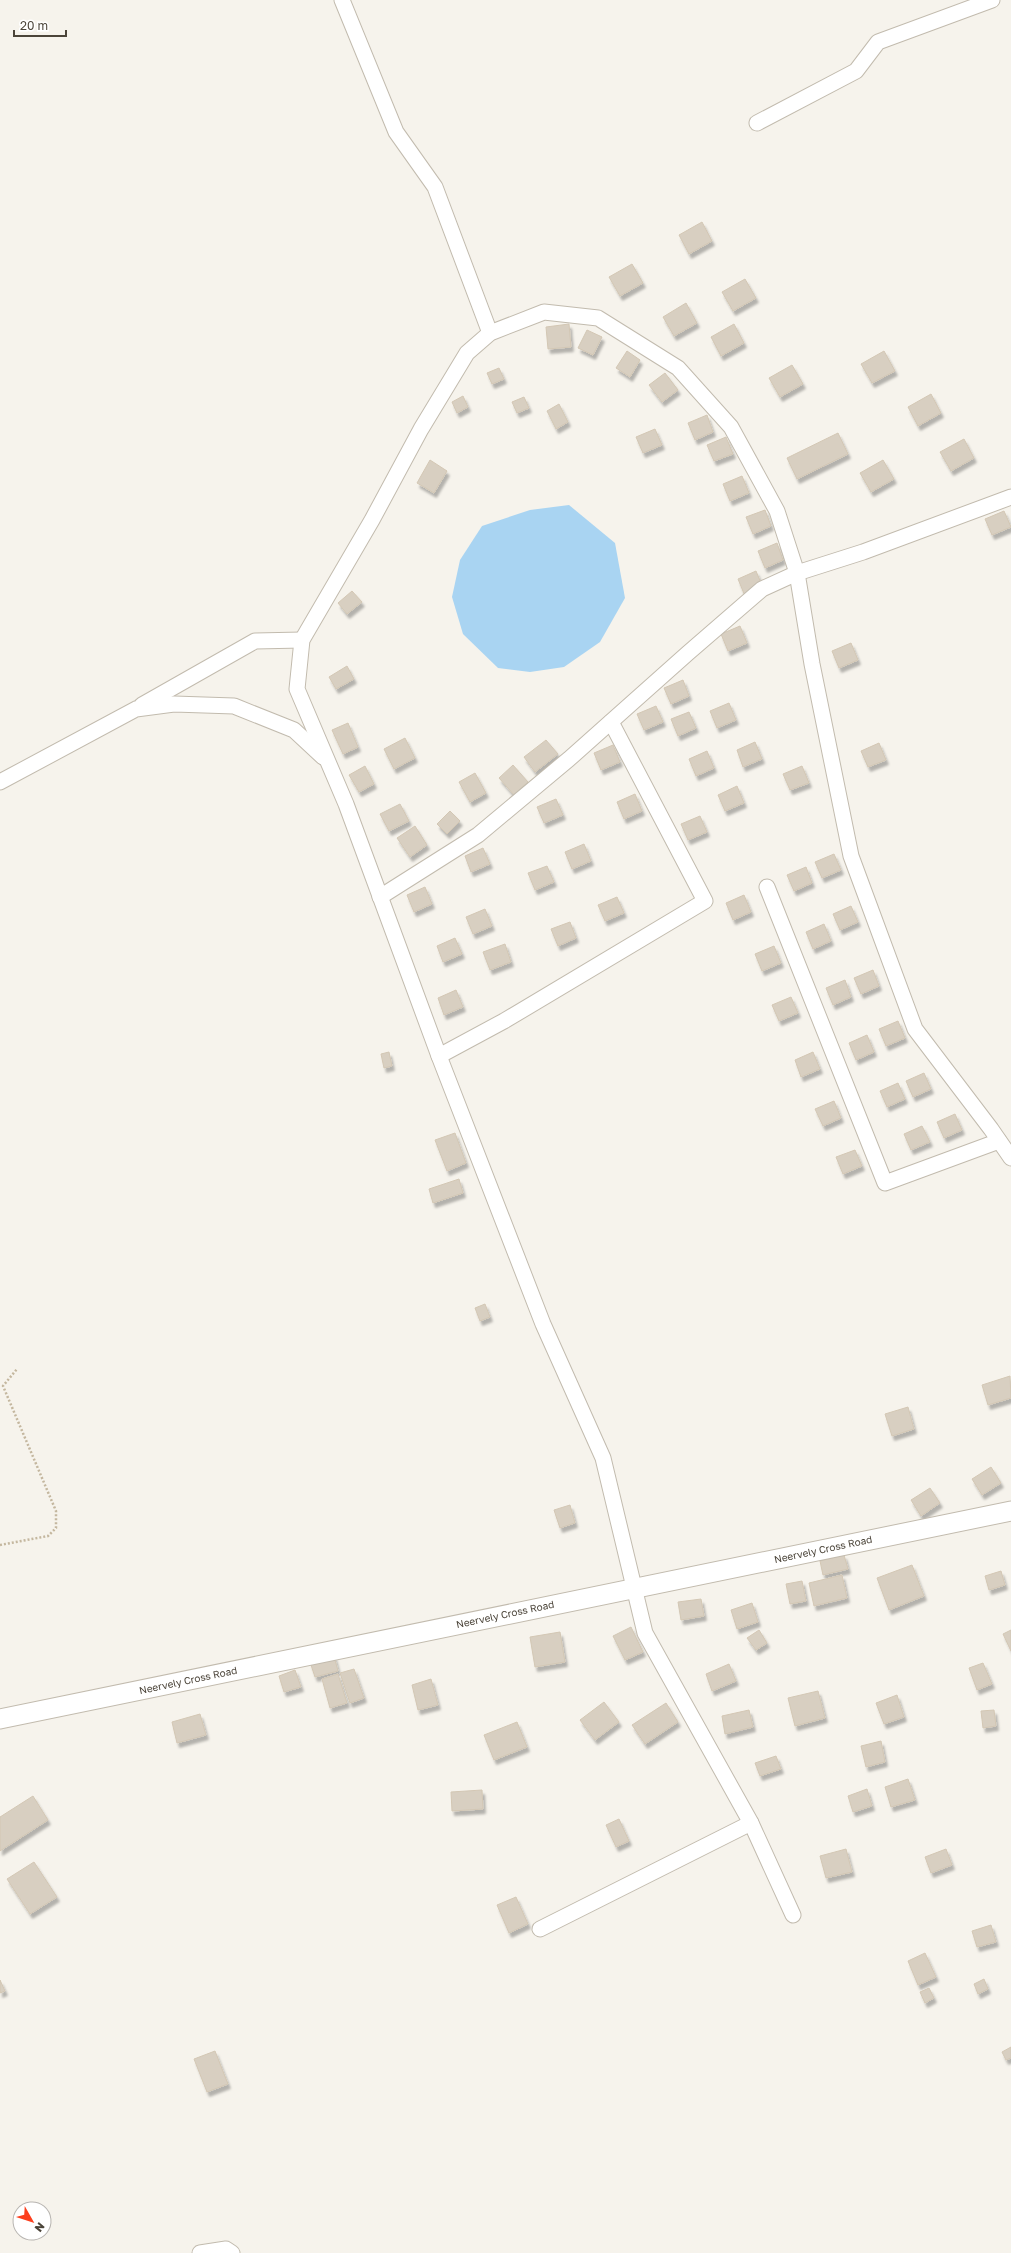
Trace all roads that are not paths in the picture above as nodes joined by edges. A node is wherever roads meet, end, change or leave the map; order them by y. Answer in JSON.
{"nodes":[{"id":1,"x":342,"y":0,"type":"edge"},
{"id":2,"x":992,"y":0,"type":"edge"},
{"id":3,"x":757,"y":123,"type":"dead end"},
{"id":4,"x":490,"y":333,"type":"junction"},
{"id":5,"x":1011,"y":498,"type":"edge"},
{"id":6,"x":797,"y":573,"type":"junction"},
{"id":7,"x":302,"y":640,"type":"junction"},
{"id":8,"x":136,"y":709,"type":"junction"},
{"id":9,"x":611,"y":722,"type":"junction"},
{"id":10,"x":327,"y":760,"type":"junction"},
{"id":11,"x":0,"y":782,"type":"edge"},
{"id":12,"x":768,"y":887,"type":"dead end"},
{"id":13,"x":380,"y":897,"type":"junction"},
{"id":14,"x":439,"y":1056,"type":"junction"},
{"id":15,"x":1000,"y":1141,"type":"junction"},
{"id":16,"x":1011,"y":1158,"type":"edge"},
{"id":17,"x":1011,"y":1510,"type":"edge"},
{"id":18,"x":633,"y":1588,"type":"junction"},
{"id":19,"x":0,"y":1719,"type":"edge"},
{"id":20,"x":751,"y":1824,"type":"junction"},
{"id":21,"x":793,"y":1915,"type":"dead end"},
{"id":22,"x":540,"y":1929,"type":"dead end"},
{"id":23,"x":200,"y":2253,"type":"edge"},
{"id":24,"x":232,"y":2253,"type":"edge"}],
"edges":[{"from":1,"to":4,"type":"street"},
{"from":2,"to":3,"type":"street"},
{"from":4,"to":6,"type":"street"},
{"from":4,"to":7,"type":"street"},
{"from":5,"to":6,"type":"street"},
{"from":6,"to":9,"type":"street"},
{"from":6,"to":15,"type":"street"},
{"from":7,"to":8,"type":"street"},
{"from":7,"to":10,"type":"street"},
{"from":8,"to":10,"type":"street"},
{"from":8,"to":11,"type":"street"},
{"from":9,"to":13,"type":"street"},
{"from":9,"to":14,"type":"street"},
{"from":10,"to":13,"type":"street"},
{"from":12,"to":15,"type":"street"},
{"from":13,"to":14,"type":"street"},
{"from":14,"to":18,"type":"street"},
{"from":15,"to":16,"type":"street"},
{"from":17,"to":18,"type":"street","name":"Neervely Cross Road"},
{"from":18,"to":19,"type":"street","name":"Neervely Cross Road"},
{"from":18,"to":20,"type":"street"},
{"from":20,"to":21,"type":"street"},
{"from":20,"to":22,"type":"street"},
{"from":23,"to":24,"type":"street"}]}
